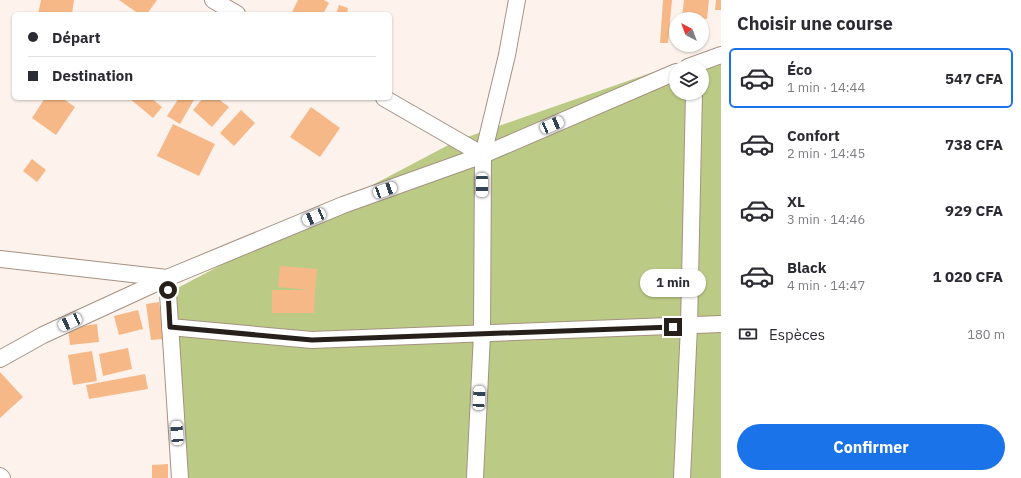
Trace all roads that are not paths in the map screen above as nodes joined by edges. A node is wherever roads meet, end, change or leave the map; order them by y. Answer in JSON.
{"nodes":[{"id":1,"x":213,"y":0,"type":"edge"},
{"id":2,"x":517,"y":0,"type":"edge"},
{"id":3,"x":234,"y":12,"type":"edge"},
{"id":4,"x":721,"y":55,"type":"edge"},
{"id":5,"x":708,"y":60,"type":"edge"},
{"id":6,"x":669,"y":75,"type":"edge"},
{"id":7,"x":387,"y":100,"type":"edge"},
{"id":8,"x":694,"y":100,"type":"edge"},
{"id":9,"x":482,"y":155,"type":"junction"},
{"id":10,"x":0,"y":259,"type":"edge"},
{"id":11,"x":167,"y":278,"type":"junction"},
{"id":12,"x":721,"y":324,"type":"edge"},
{"id":13,"x":689,"y":326,"type":"junction"},
{"id":14,"x":170,"y":327,"type":"junction"},
{"id":15,"x":482,"y":334,"type":"junction"},
{"id":16,"x":0,"y":359,"type":"edge"},
{"id":17,"x":180,"y":478,"type":"edge"},
{"id":18,"x":475,"y":478,"type":"edge"},
{"id":19,"x":682,"y":478,"type":"edge"}],
"edges":[{"from":1,"to":3,"type":"street"},
{"from":2,"to":9,"type":"street"},
{"from":4,"to":5,"type":"street"},
{"from":6,"to":9,"type":"street"},
{"from":7,"to":9,"type":"street"},
{"from":8,"to":13,"type":"street"},
{"from":9,"to":11,"type":"street"},
{"from":9,"to":15,"type":"street"},
{"from":10,"to":11,"type":"street"},
{"from":11,"to":14,"type":"street"},
{"from":11,"to":16,"type":"street"},
{"from":12,"to":13,"type":"street"},
{"from":13,"to":15,"type":"street"},
{"from":13,"to":19,"type":"street"},
{"from":14,"to":15,"type":"street"},
{"from":14,"to":17,"type":"street"},
{"from":15,"to":18,"type":"street"}]}
